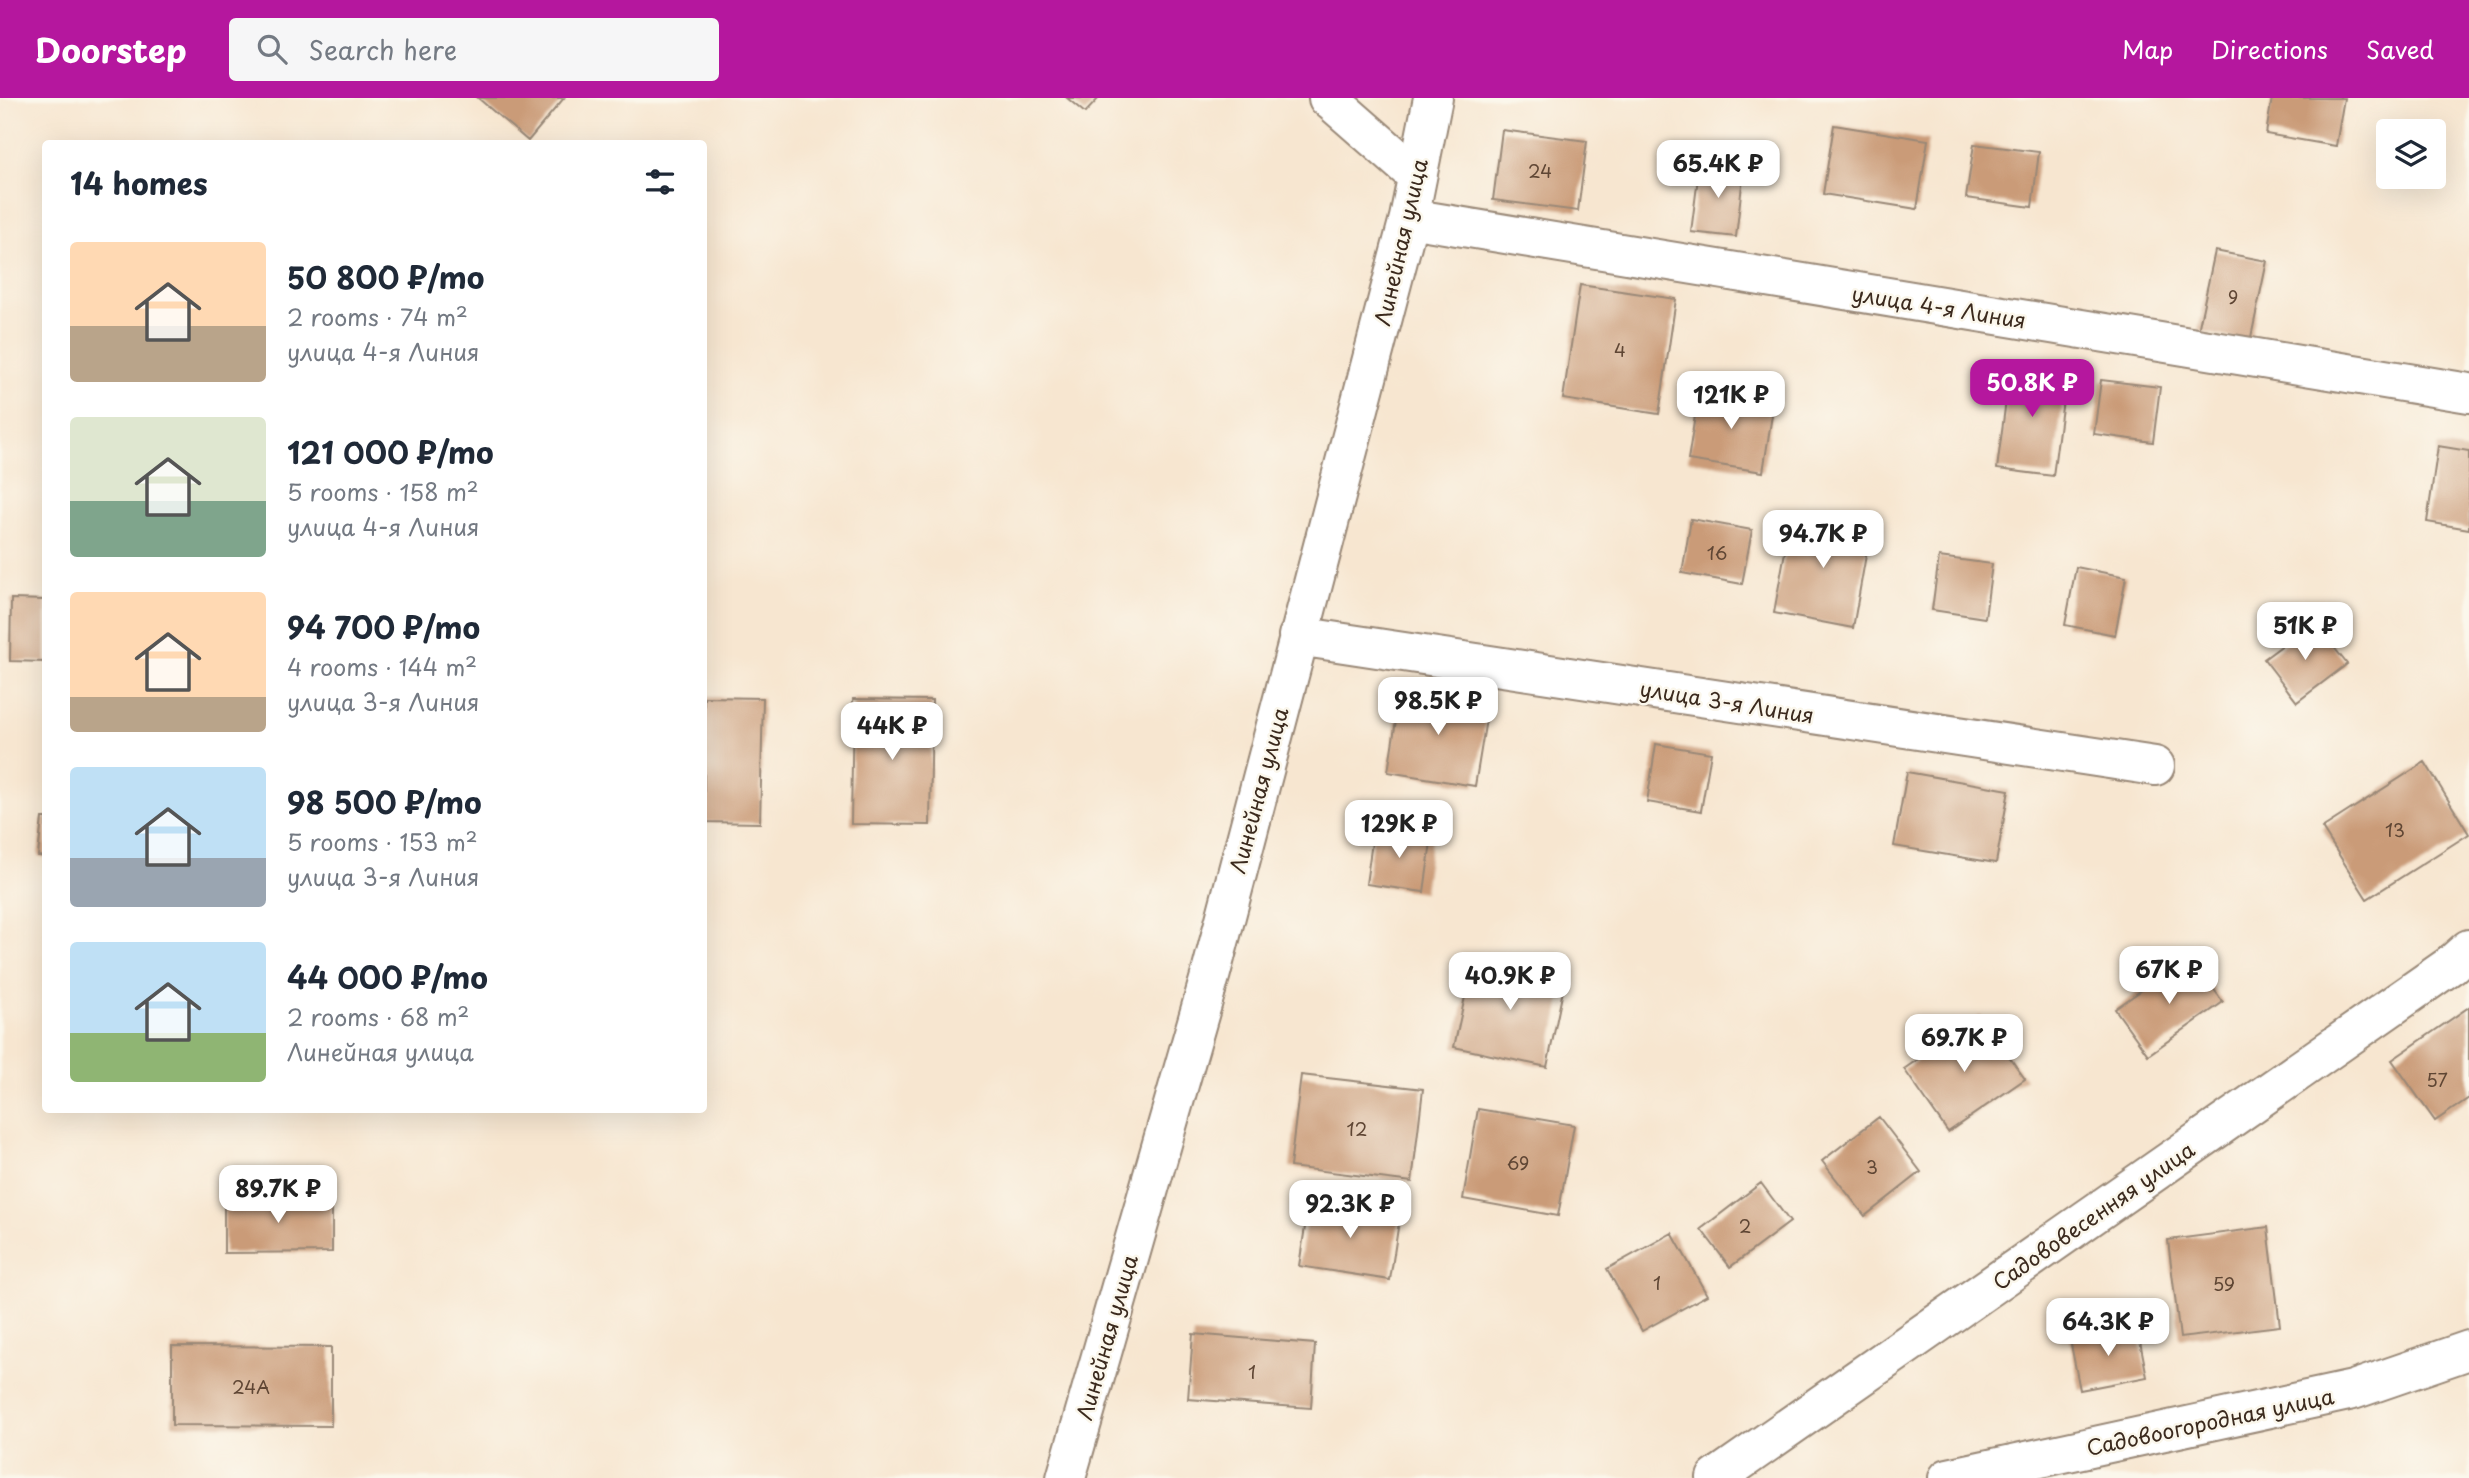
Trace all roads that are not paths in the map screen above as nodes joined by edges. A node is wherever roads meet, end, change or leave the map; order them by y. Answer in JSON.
{"nodes":[{"id":1,"x":1328,"y":98,"type":"edge"},
{"id":2,"x":1433,"y":98,"type":"edge"},
{"id":3,"x":1417,"y":176,"type":"junction"},
{"id":4,"x":1409,"y":218,"type":"junction"},
{"id":5,"x":2469,"y":393,"type":"edge"},
{"id":6,"x":1298,"y":636,"type":"junction"},
{"id":7,"x":2155,"y":766,"type":"dead end"},
{"id":8,"x":2469,"y":949,"type":"edge"},
{"id":9,"x":2469,"y":1350,"type":"edge"},
{"id":10,"x":1066,"y":1478,"type":"edge"},
{"id":11,"x":1081,"y":1478,"type":"edge"},
{"id":12,"x":1716,"y":1478,"type":"edge"},
{"id":13,"x":1948,"y":1478,"type":"edge"}],
"edges":[{"from":1,"to":3,"type":"street"},
{"from":2,"to":3,"type":"street","name":"Линейная улица"},
{"from":3,"to":4,"type":"street","name":"Линейная улица"},
{"from":4,"to":5,"type":"street","name":"улица 4-я Линия"},
{"from":4,"to":6,"type":"street","name":"Линейная улица"},
{"from":6,"to":7,"type":"street","name":"улица 3-я Линия"},
{"from":6,"to":10,"type":"street","name":"Линейная улица"},
{"from":8,"to":12,"type":"street","name":"Садововесенняя улица"},
{"from":9,"to":13,"type":"street","name":"Садовоогородная улица"},
{"from":10,"to":11,"type":"street"}]}
